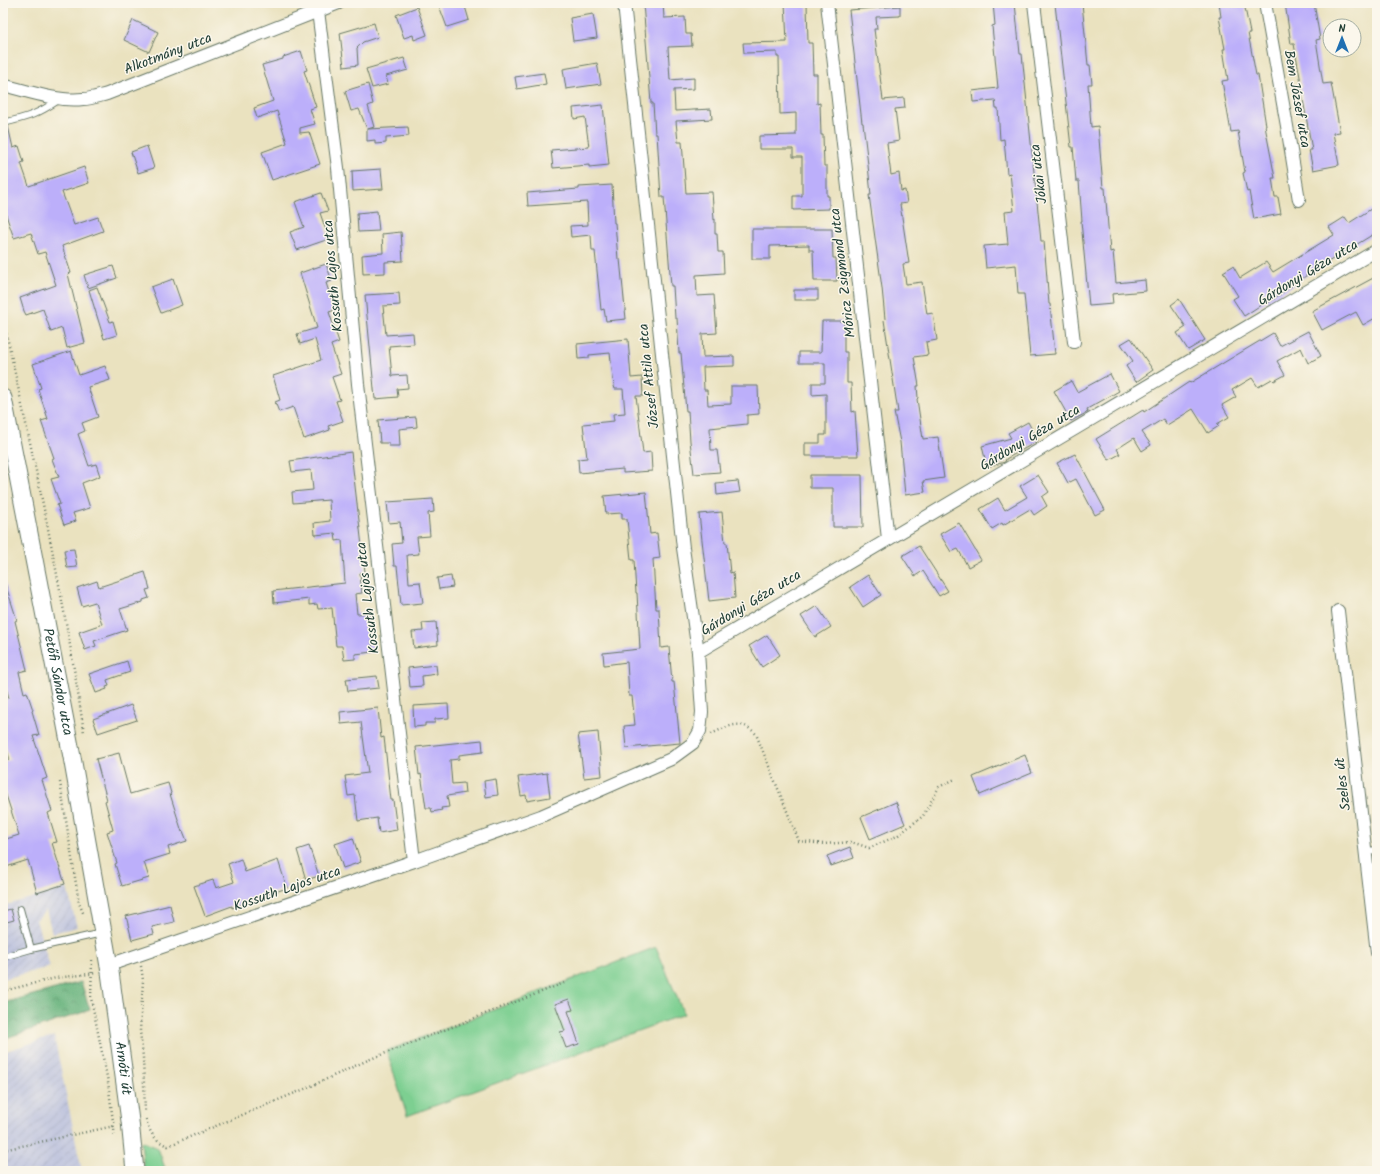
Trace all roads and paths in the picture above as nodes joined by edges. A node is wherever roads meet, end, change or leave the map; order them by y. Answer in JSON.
{"nodes":[{"id":1,"x":339,"y":3,"type":"edge"},
{"id":2,"x":624,"y":3,"type":"edge"},
{"id":3,"x":827,"y":3,"type":"edge"},
{"id":4,"x":1034,"y":3,"type":"edge"},
{"id":5,"x":1265,"y":3,"type":"edge"},
{"id":6,"x":313,"y":10,"type":"edge"},
{"id":7,"x":3,"y":85,"type":"edge"},
{"id":8,"x":61,"y":98,"type":"junction"},
{"id":9,"x":3,"y":123,"type":"edge"},
{"id":10,"x":1299,"y":200,"type":"dead end"},
{"id":11,"x":1377,"y":250,"type":"edge"},
{"id":12,"x":1074,"y":342,"type":"dead end"},
{"id":13,"x":3,"y":398,"type":"edge"},
{"id":14,"x":888,"y":539,"type":"junction"},
{"id":15,"x":1338,"y":612,"type":"dead end"},
{"id":16,"x":698,"y":652,"type":"junction"},
{"id":17,"x":694,"y":743,"type":"junction"},
{"id":18,"x":955,"y":779,"type":"dead end"},
{"id":19,"x":1371,"y":851,"type":"edge"},
{"id":20,"x":414,"y":861,"type":"junction"},
{"id":21,"x":20,"y":909,"type":"dead end"},
{"id":22,"x":103,"y":933,"type":"junction"},
{"id":23,"x":31,"y":950,"type":"junction"},
{"id":24,"x":1377,"y":953,"type":"edge"},
{"id":25,"x":3,"y":957,"type":"edge"},
{"id":26,"x":136,"y":957,"type":"junction"},
{"id":27,"x":110,"y":969,"type":"junction"},
{"id":28,"x":564,"y":983,"type":"dead end"},
{"id":29,"x":3,"y":991,"type":"edge"},
{"id":30,"x":130,"y":1121,"type":"junction"},
{"id":31,"x":3,"y":1150,"type":"edge"},
{"id":32,"x":135,"y":1171,"type":"edge"}],
"edges":[{"from":1,"to":6,"type":"street","name":"Alkotmány utca"},
{"from":2,"to":16,"type":"street","name":"József Attila utca"},
{"from":3,"to":14,"type":"street","name":"Móricz Zsigmond utca"},
{"from":4,"to":12,"type":"street","name":"Jókai utca"},
{"from":5,"to":10,"type":"street","name":"Bem József utca"},
{"from":6,"to":8,"type":"street","name":"Alkotmány utca"},
{"from":6,"to":20,"type":"street","name":"Kossuth Lajos utca"},
{"from":7,"to":8,"type":"street","name":"Alkotmány utca"},
{"from":8,"to":9,"type":"lane"},
{"from":11,"to":14,"type":"street","name":"Gárdonyi Géza utca"},
{"from":13,"to":22,"type":"main road","name":"Petőfi Sándor utca"},
{"from":14,"to":16,"type":"street","name":"Gárdonyi Géza utca"},
{"from":15,"to":19,"type":"street","name":"Szeles út"},
{"from":16,"to":17,"type":"street","name":"József Attila utca"},
{"from":17,"to":18,"type":"path"},
{"from":17,"to":20,"type":"street"},
{"from":19,"to":24,"type":"street","name":"Szeles út"},
{"from":20,"to":26,"type":"street","name":"Kossuth Lajos utca"},
{"from":21,"to":23,"type":"lane"},
{"from":22,"to":23,"type":"lane"},
{"from":22,"to":27,"type":"main road","name":"Petőfi Sándor utca"},
{"from":23,"to":25,"type":"lane"},
{"from":26,"to":27,"type":"street","name":"Kossuth Lajos utca"},
{"from":26,"to":28,"type":"path"},
{"from":27,"to":29,"type":"path"},
{"from":27,"to":30,"type":"main road","name":"Arnóti út"},
{"from":30,"to":31,"type":"path"},
{"from":30,"to":32,"type":"main road","name":"Arnóti út"}]}
